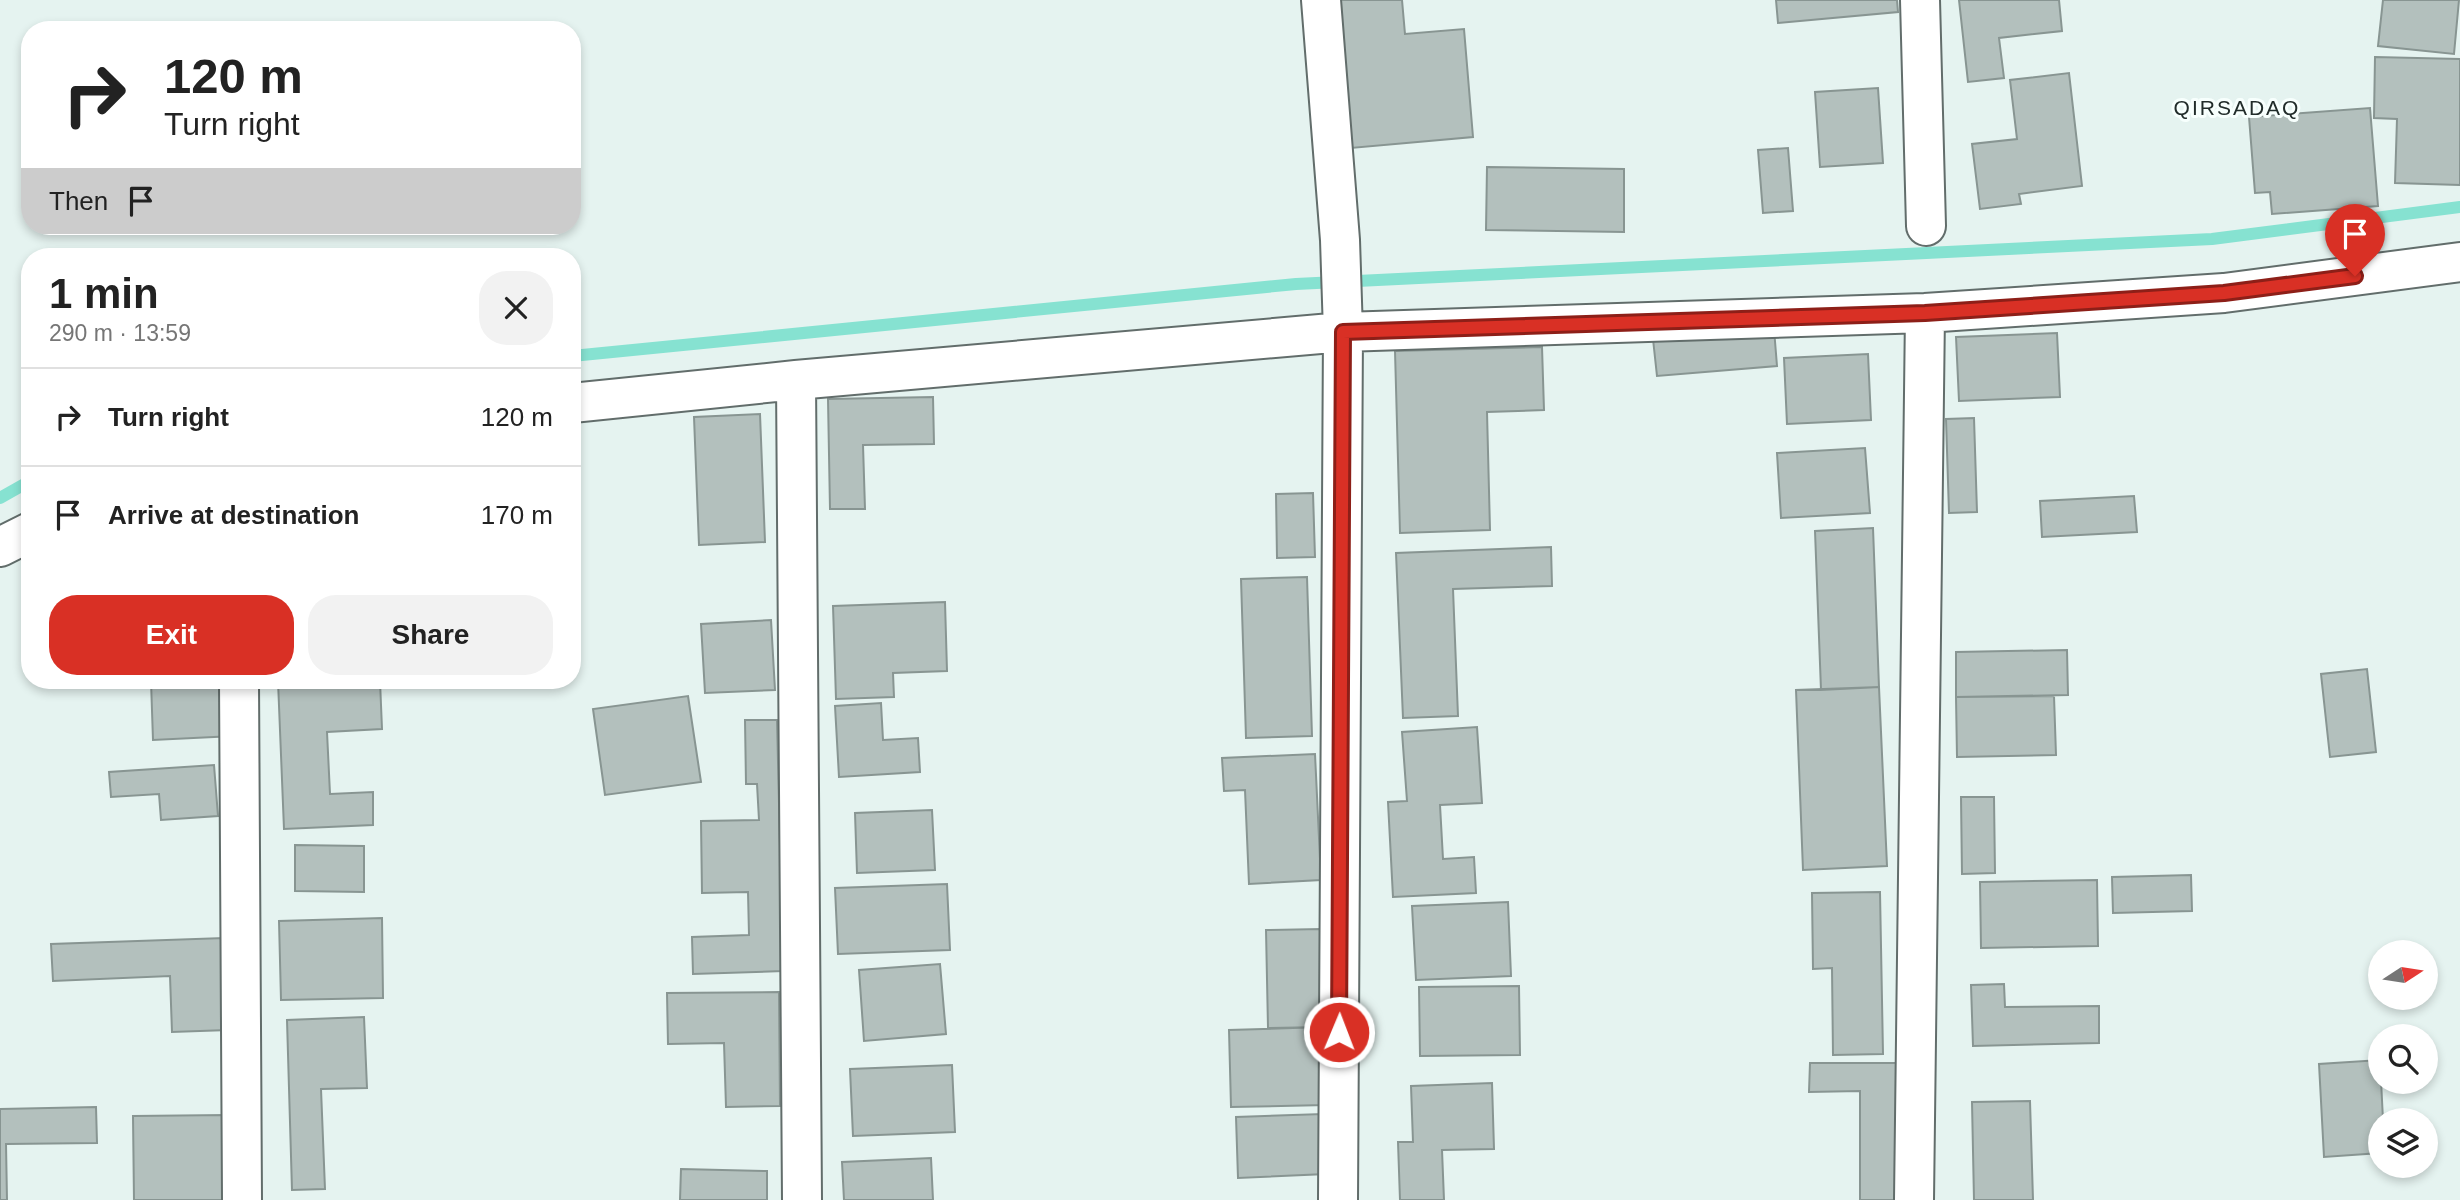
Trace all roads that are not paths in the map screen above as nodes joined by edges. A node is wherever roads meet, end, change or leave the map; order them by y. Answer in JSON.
{"nodes":[{"id":1,"x":1321,"y":0,"type":"edge"},
{"id":2,"x":1920,"y":0,"type":"edge"},
{"id":3,"x":1926,"y":226,"type":"dead end"},
{"id":4,"x":2460,"y":262,"type":"edge"},
{"id":5,"x":1925,"y":313,"type":"junction"},
{"id":6,"x":1343,"y":316,"type":"junction"},
{"id":7,"x":796,"y":380,"type":"junction"},
{"id":8,"x":581,"y":402,"type":"edge"},
{"id":9,"x":21,"y":537,"type":"edge"},
{"id":10,"x":0,"y":548,"type":"edge"},
{"id":11,"x":239,"y":689,"type":"edge"},
{"id":12,"x":242,"y":1200,"type":"edge"},
{"id":13,"x":802,"y":1200,"type":"edge"},
{"id":14,"x":1338,"y":1200,"type":"edge"},
{"id":15,"x":1914,"y":1200,"type":"edge"}],
"edges":[{"from":1,"to":6,"type":"street"},
{"from":2,"to":3,"type":"street"},
{"from":4,"to":5,"type":"street"},
{"from":5,"to":6,"type":"street"},
{"from":5,"to":15,"type":"street"},
{"from":6,"to":7,"type":"street"},
{"from":6,"to":14,"type":"street"},
{"from":7,"to":8,"type":"street"},
{"from":7,"to":13,"type":"street"},
{"from":9,"to":10,"type":"street"},
{"from":11,"to":12,"type":"street"}]}
